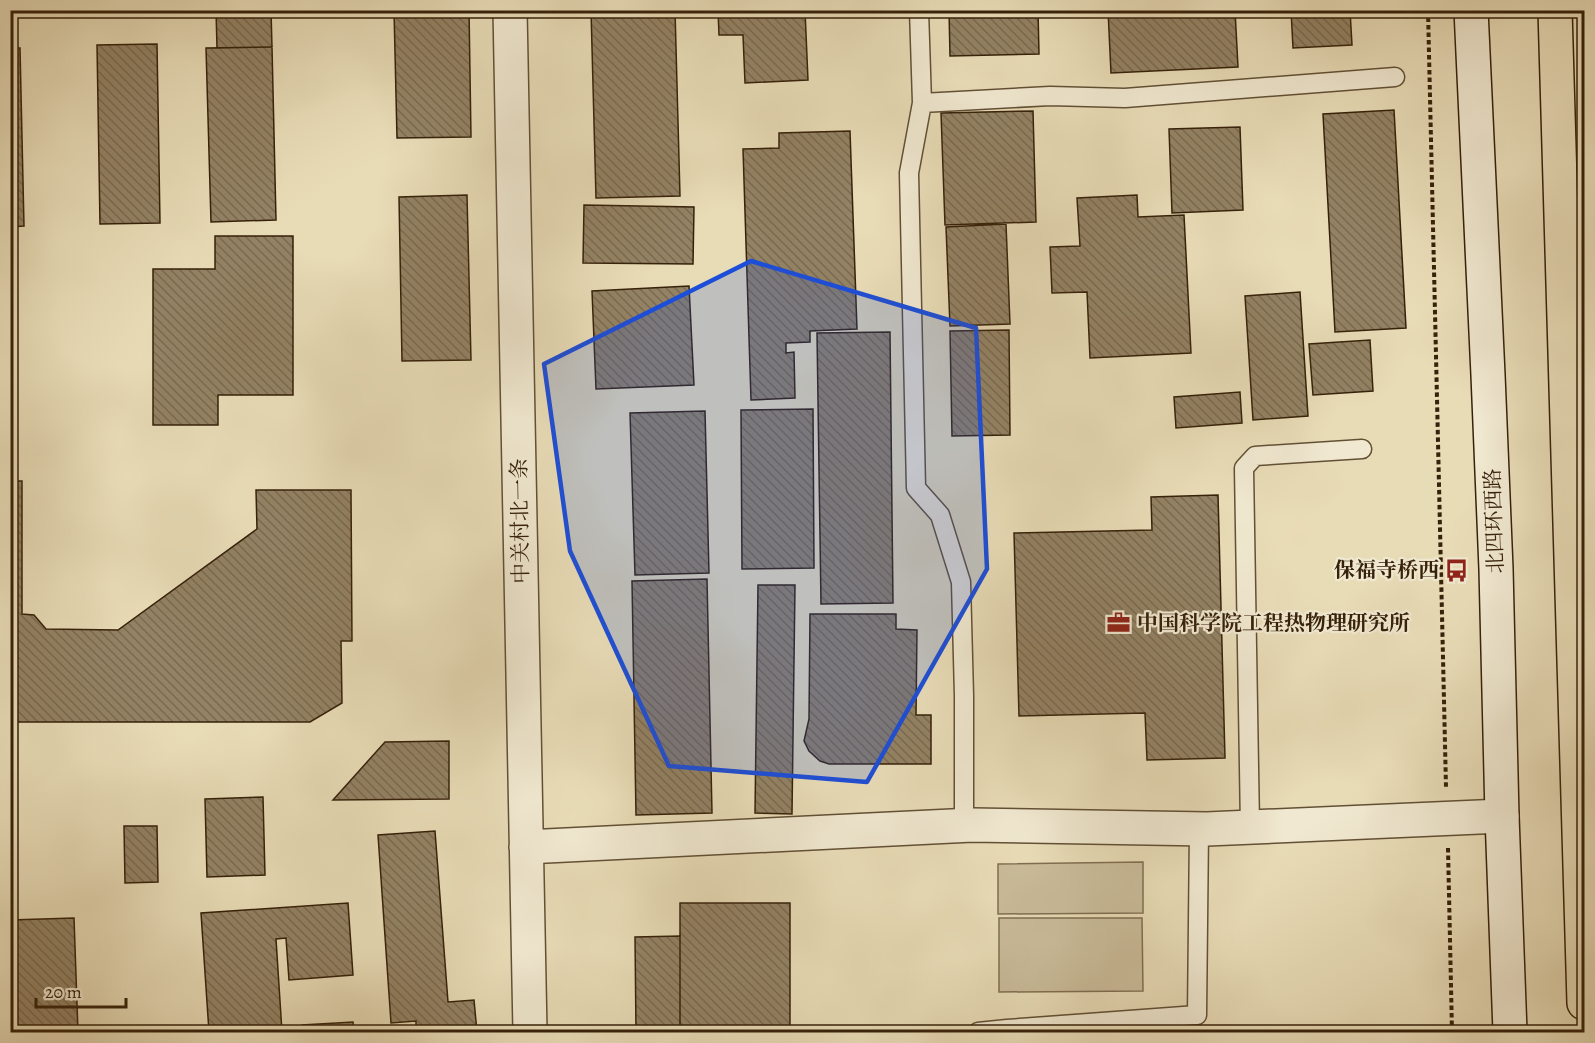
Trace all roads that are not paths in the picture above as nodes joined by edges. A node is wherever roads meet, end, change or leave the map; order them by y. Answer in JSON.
{"nodes":[{"id":1,"x":510,"y":10,"type":"edge"},
{"id":2,"x":919,"y":10,"type":"edge"},
{"id":3,"x":1471,"y":10,"type":"edge"},
{"id":4,"x":1555,"y":10,"type":"edge"},
{"id":5,"x":1395,"y":77,"type":"dead end"},
{"id":6,"x":922,"y":103,"type":"junction"},
{"id":7,"x":1362,"y":449,"type":"dead end"},
{"id":8,"x":1502,"y":816,"type":"junction"},
{"id":9,"x":964,"y":826,"type":"junction"},
{"id":10,"x":1250,"y":827,"type":"junction"},
{"id":11,"x":1199,"y":829,"type":"junction"},
{"id":12,"x":526,"y":847,"type":"junction"},
{"id":13,"x":1584,"y":1003,"type":"edge"},
{"id":14,"x":530,"y":1032,"type":"edge"},
{"id":15,"x":978,"y":1032,"type":"edge"},
{"id":16,"x":1510,"y":1032,"type":"edge"}],
"edges":[{"from":1,"to":12,"type":"street","name":"中关村北一条"},
{"from":2,"to":6,"type":"lane"},
{"from":3,"to":8,"type":"street","name":"北四环西路"},
{"from":4,"to":13,"type":"highway"},
{"from":5,"to":6,"type":"lane"},
{"from":6,"to":9,"type":"lane"},
{"from":7,"to":10,"type":"lane"},
{"from":8,"to":10,"type":"street"},
{"from":8,"to":16,"type":"street","name":"北四环西路"},
{"from":9,"to":11,"type":"street"},
{"from":9,"to":12,"type":"street"},
{"from":10,"to":11,"type":"street"},
{"from":11,"to":15,"type":"lane"},
{"from":12,"to":14,"type":"street","name":"中关村北一条"}]}
